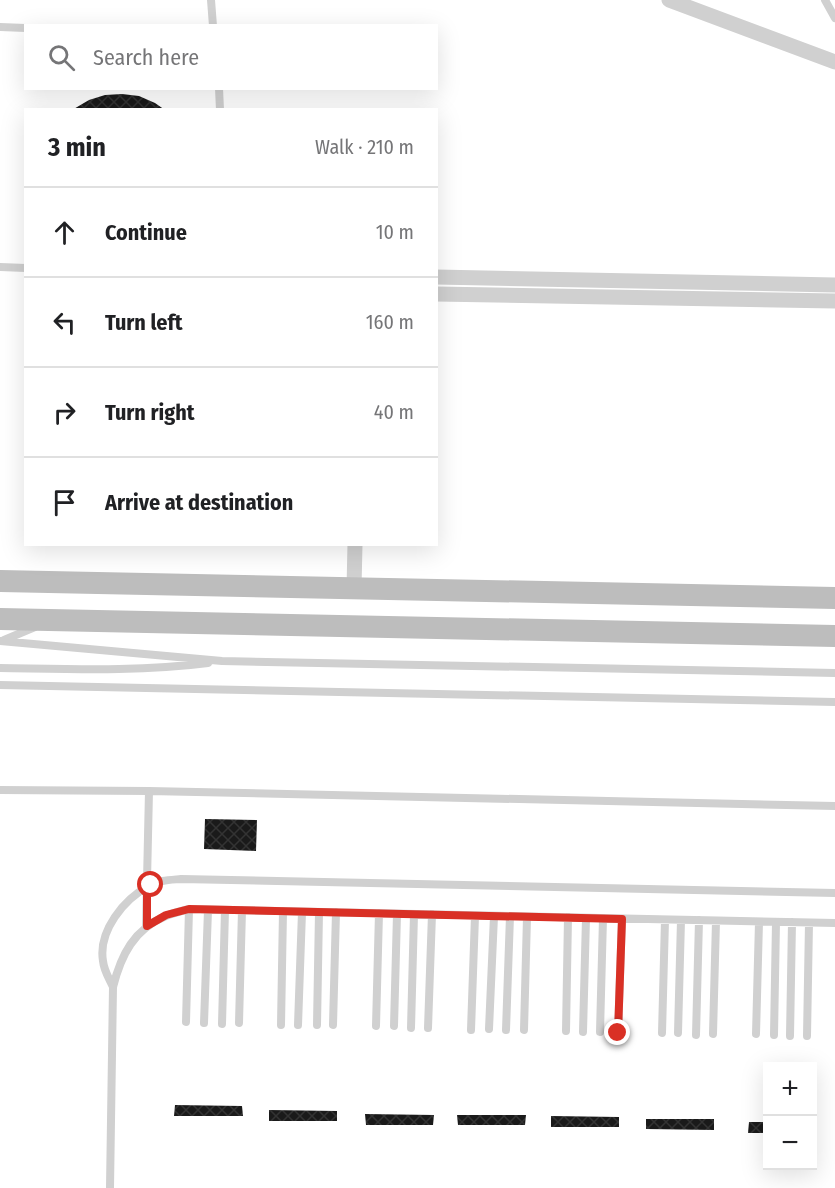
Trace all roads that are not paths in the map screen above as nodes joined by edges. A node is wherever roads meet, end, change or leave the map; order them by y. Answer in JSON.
{"nodes":[{"id":1,"x":211,"y":0,"type":"edge"},
{"id":2,"x":669,"y":0,"type":"edge"},
{"id":3,"x":825,"y":0,"type":"edge"},
{"id":4,"x":835,"y":18,"type":"edge"},
{"id":5,"x":213,"y":24,"type":"edge"},
{"id":6,"x":0,"y":27,"type":"edge"},
{"id":7,"x":24,"y":28,"type":"edge"},
{"id":8,"x":835,"y":62,"type":"edge"},
{"id":9,"x":219,"y":90,"type":"edge"},
{"id":10,"x":220,"y":108,"type":"edge"},
{"id":11,"x":0,"y":267,"type":"edge"},
{"id":12,"x":24,"y":268,"type":"edge"},
{"id":13,"x":438,"y":277,"type":"edge"},
{"id":14,"x":835,"y":285,"type":"edge"},
{"id":15,"x":438,"y":294,"type":"edge"},
{"id":16,"x":835,"y":301,"type":"edge"},
{"id":17,"x":355,"y":546,"type":"edge"},
{"id":18,"x":0,"y":581,"type":"edge"},
{"id":19,"x":354,"y":588,"type":"junction"},
{"id":20,"x":835,"y":598,"type":"edge"},
{"id":21,"x":0,"y":619,"type":"edge"},
{"id":22,"x":52,"y":620,"type":"junction"},
{"id":23,"x":835,"y":636,"type":"edge"},
{"id":24,"x":0,"y":641,"type":"edge"},
{"id":25,"x":222,"y":661,"type":"junction"},
{"id":26,"x":0,"y":668,"type":"edge"},
{"id":27,"x":835,"y":673,"type":"edge"},
{"id":28,"x":0,"y":685,"type":"edge"},
{"id":29,"x":835,"y":702,"type":"edge"},
{"id":30,"x":0,"y":790,"type":"edge"},
{"id":31,"x":149,"y":791,"type":"junction"},
{"id":32,"x":835,"y":806,"type":"edge"},
{"id":33,"x":147,"y":887,"type":"junction"},
{"id":34,"x":835,"y":893,"type":"edge"},
{"id":35,"x":189,"y":909,"type":"junction"},
{"id":36,"x":208,"y":910,"type":"junction"},
{"id":37,"x":225,"y":910,"type":"junction"},
{"id":38,"x":242,"y":910,"type":"junction"},
{"id":39,"x":283,"y":911,"type":"junction"},
{"id":40,"x":302,"y":912,"type":"junction"},
{"id":41,"x":319,"y":912,"type":"junction"},
{"id":42,"x":336,"y":912,"type":"junction"},
{"id":43,"x":379,"y":913,"type":"junction"},
{"id":44,"x":397,"y":914,"type":"junction"},
{"id":45,"x":414,"y":914,"type":"junction"},
{"id":46,"x":432,"y":915,"type":"junction"},
{"id":47,"x":475,"y":916,"type":"junction"},
{"id":48,"x":494,"y":916,"type":"junction"},
{"id":49,"x":510,"y":916,"type":"junction"},
{"id":50,"x":527,"y":917,"type":"junction"},
{"id":51,"x":568,"y":918,"type":"junction"},
{"id":52,"x":586,"y":918,"type":"junction"},
{"id":53,"x":603,"y":918,"type":"junction"},
{"id":54,"x":622,"y":919,"type":"junction"},
{"id":55,"x":665,"y":920,"type":"junction"},
{"id":56,"x":681,"y":920,"type":"junction"},
{"id":57,"x":699,"y":920,"type":"junction"},
{"id":58,"x":717,"y":921,"type":"junction"},
{"id":59,"x":759,"y":922,"type":"junction"},
{"id":60,"x":776,"y":922,"type":"junction"},
{"id":61,"x":792,"y":922,"type":"junction"},
{"id":62,"x":809,"y":923,"type":"junction"},
{"id":63,"x":835,"y":923,"type":"edge"},
{"id":64,"x":147,"y":926,"type":"junction"},
{"id":65,"x":113,"y":987,"type":"junction"},
{"id":66,"x":186,"y":1023,"type":"dead end"},
{"id":67,"x":204,"y":1023,"type":"dead end"},
{"id":68,"x":239,"y":1023,"type":"dead end"},
{"id":69,"x":222,"y":1024,"type":"dead end"},
{"id":70,"x":281,"y":1025,"type":"dead end"},
{"id":71,"x":298,"y":1025,"type":"dead end"},
{"id":72,"x":316,"y":1025,"type":"dead end"},
{"id":73,"x":333,"y":1025,"type":"dead end"},
{"id":74,"x":376,"y":1026,"type":"dead end"},
{"id":75,"x":394,"y":1026,"type":"dead end"},
{"id":76,"x":411,"y":1028,"type":"dead end"},
{"id":77,"x":428,"y":1028,"type":"dead end"},
{"id":78,"x":489,"y":1029,"type":"dead end"},
{"id":79,"x":471,"y":1030,"type":"dead end"},
{"id":80,"x":506,"y":1030,"type":"dead end"},
{"id":81,"x":524,"y":1030,"type":"dead end"},
{"id":82,"x":566,"y":1031,"type":"dead end"},
{"id":83,"x":584,"y":1032,"type":"dead end"},
{"id":84,"x":600,"y":1032,"type":"dead end"},
{"id":85,"x":678,"y":1032,"type":"dead end"},
{"id":86,"x":618,"y":1033,"type":"dead end"},
{"id":87,"x":662,"y":1033,"type":"dead end"},
{"id":88,"x":713,"y":1034,"type":"dead end"},
{"id":89,"x":756,"y":1034,"type":"dead end"},
{"id":90,"x":696,"y":1035,"type":"dead end"},
{"id":91,"x":774,"y":1035,"type":"dead end"},
{"id":92,"x":790,"y":1036,"type":"dead end"},
{"id":93,"x":807,"y":1036,"type":"dead end"},
{"id":94,"x":110,"y":1188,"type":"edge"}],
"edges":[{"from":1,"to":5,"type":"lane"},
{"from":2,"to":8,"type":"street"},
{"from":3,"to":4,"type":"lane"},
{"from":6,"to":7,"type":"lane"},
{"from":9,"to":10,"type":"lane"},
{"from":11,"to":12,"type":"lane"},
{"from":13,"to":14,"type":"street"},
{"from":15,"to":16,"type":"street"},
{"from":17,"to":19,"type":"street"},
{"from":18,"to":19,"type":"street"},
{"from":19,"to":20,"type":"street"},
{"from":21,"to":22,"type":"street"},
{"from":22,"to":23,"type":"street"},
{"from":22,"to":24,"type":"lane"},
{"from":24,"to":25,"type":"lane"},
{"from":25,"to":26,"type":"lane"},
{"from":25,"to":27,"type":"lane"},
{"from":28,"to":29,"type":"lane"},
{"from":30,"to":31,"type":"lane"},
{"from":31,"to":32,"type":"lane"},
{"from":31,"to":33,"type":"lane"},
{"from":33,"to":34,"type":"lane"},
{"from":33,"to":64,"type":"lane"},
{"from":33,"to":65,"type":"lane"},
{"from":35,"to":36,"type":"lane"},
{"from":35,"to":64,"type":"lane"},
{"from":35,"to":66,"type":"lane"},
{"from":36,"to":37,"type":"lane"},
{"from":36,"to":67,"type":"lane"},
{"from":37,"to":38,"type":"lane"},
{"from":37,"to":69,"type":"lane"},
{"from":38,"to":39,"type":"lane"},
{"from":38,"to":68,"type":"lane"},
{"from":39,"to":40,"type":"lane"},
{"from":39,"to":70,"type":"lane"},
{"from":40,"to":41,"type":"lane"},
{"from":40,"to":71,"type":"lane"},
{"from":41,"to":42,"type":"lane"},
{"from":41,"to":72,"type":"lane"},
{"from":42,"to":43,"type":"lane"},
{"from":42,"to":73,"type":"lane"},
{"from":43,"to":44,"type":"lane"},
{"from":43,"to":74,"type":"lane"},
{"from":44,"to":45,"type":"lane"},
{"from":44,"to":75,"type":"lane"},
{"from":45,"to":46,"type":"lane"},
{"from":45,"to":76,"type":"lane"},
{"from":46,"to":47,"type":"lane"},
{"from":46,"to":77,"type":"lane"},
{"from":47,"to":48,"type":"lane"},
{"from":47,"to":79,"type":"lane"},
{"from":48,"to":49,"type":"lane"},
{"from":48,"to":78,"type":"lane"},
{"from":49,"to":50,"type":"lane"},
{"from":49,"to":80,"type":"lane"},
{"from":50,"to":51,"type":"lane"},
{"from":50,"to":81,"type":"lane"},
{"from":51,"to":52,"type":"lane"},
{"from":51,"to":82,"type":"lane"},
{"from":52,"to":53,"type":"lane"},
{"from":52,"to":83,"type":"lane"},
{"from":53,"to":54,"type":"lane"},
{"from":53,"to":84,"type":"lane"},
{"from":54,"to":55,"type":"lane"},
{"from":54,"to":86,"type":"lane"},
{"from":55,"to":56,"type":"lane"},
{"from":55,"to":87,"type":"lane"},
{"from":56,"to":57,"type":"lane"},
{"from":56,"to":85,"type":"lane"},
{"from":57,"to":58,"type":"lane"},
{"from":57,"to":90,"type":"lane"},
{"from":58,"to":59,"type":"lane"},
{"from":58,"to":88,"type":"lane"},
{"from":59,"to":60,"type":"lane"},
{"from":59,"to":89,"type":"lane"},
{"from":60,"to":61,"type":"lane"},
{"from":60,"to":91,"type":"lane"},
{"from":61,"to":62,"type":"lane"},
{"from":61,"to":92,"type":"lane"},
{"from":62,"to":63,"type":"lane"},
{"from":62,"to":93,"type":"lane"},
{"from":64,"to":65,"type":"lane"},
{"from":65,"to":94,"type":"lane"}]}
